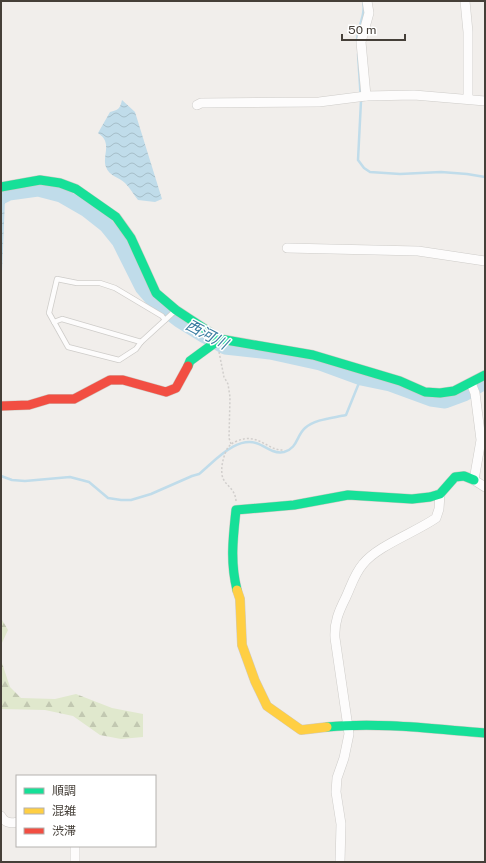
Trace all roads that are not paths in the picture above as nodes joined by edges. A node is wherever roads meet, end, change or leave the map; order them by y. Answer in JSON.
{"nodes":[{"id":1,"x":367,"y":1,"type":"edge"},
{"id":2,"x":465,"y":1,"type":"edge"},
{"id":3,"x":365,"y":96,"type":"junction"},
{"id":4,"x":468,"y":99,"type":"junction"},
{"id":5,"x":485,"y":101,"type":"edge"},
{"id":6,"x":198,"y":105,"type":"dead end"},
{"id":7,"x":1,"y":187,"type":"edge"},
{"id":8,"x":287,"y":248,"type":"dead end"},
{"id":9,"x":485,"y":261,"type":"edge"},
{"id":10,"x":173,"y":313,"type":"junction"},
{"id":11,"x":165,"y":320,"type":"junction"},
{"id":12,"x":54,"y":322,"type":"junction"},
{"id":13,"x":218,"y":341,"type":"junction"},
{"id":14,"x":141,"y":342,"type":"junction"},
{"id":15,"x":485,"y":375,"type":"edge"},
{"id":16,"x":472,"y":387,"type":"junction"},
{"id":17,"x":1,"y":406,"type":"edge"},
{"id":18,"x":474,"y":480,"type":"junction"},
{"id":19,"x":485,"y":487,"type":"edge"},
{"id":20,"x":440,"y":494,"type":"junction"},
{"id":21,"x":348,"y":725,"type":"junction"},
{"id":22,"x":485,"y":733,"type":"edge"},
{"id":23,"x":1,"y":816,"type":"edge"},
{"id":24,"x":16,"y":822,"type":"edge"},
{"id":25,"x":75,"y":847,"type":"edge"},
{"id":26,"x":75,"y":862,"type":"edge"},
{"id":27,"x":340,"y":862,"type":"edge"}],
"edges":[{"from":1,"to":3,"type":"street"},
{"from":2,"to":4,"type":"street"},
{"from":3,"to":4,"type":"street"},
{"from":3,"to":6,"type":"street"},
{"from":4,"to":5,"type":"street"},
{"from":7,"to":10,"type":"street"},
{"from":8,"to":9,"type":"street"},
{"from":10,"to":11,"type":"lane"},
{"from":10,"to":13,"type":"street"},
{"from":11,"to":12,"type":"lane"},
{"from":11,"to":14,"type":"lane"},
{"from":12,"to":14,"type":"lane"},
{"from":12,"to":14,"type":"lane"},
{"from":13,"to":16,"type":"street"},
{"from":13,"to":17,"type":"street"},
{"from":15,"to":16,"type":"street"},
{"from":16,"to":18,"type":"street"},
{"from":18,"to":19,"type":"street"},
{"from":18,"to":20,"type":"street"},
{"from":20,"to":21,"type":"street"},
{"from":20,"to":21,"type":"street"},
{"from":21,"to":22,"type":"street"},
{"from":21,"to":27,"type":"street"},
{"from":23,"to":24,"type":"street"},
{"from":25,"to":26,"type":"street"}]}
